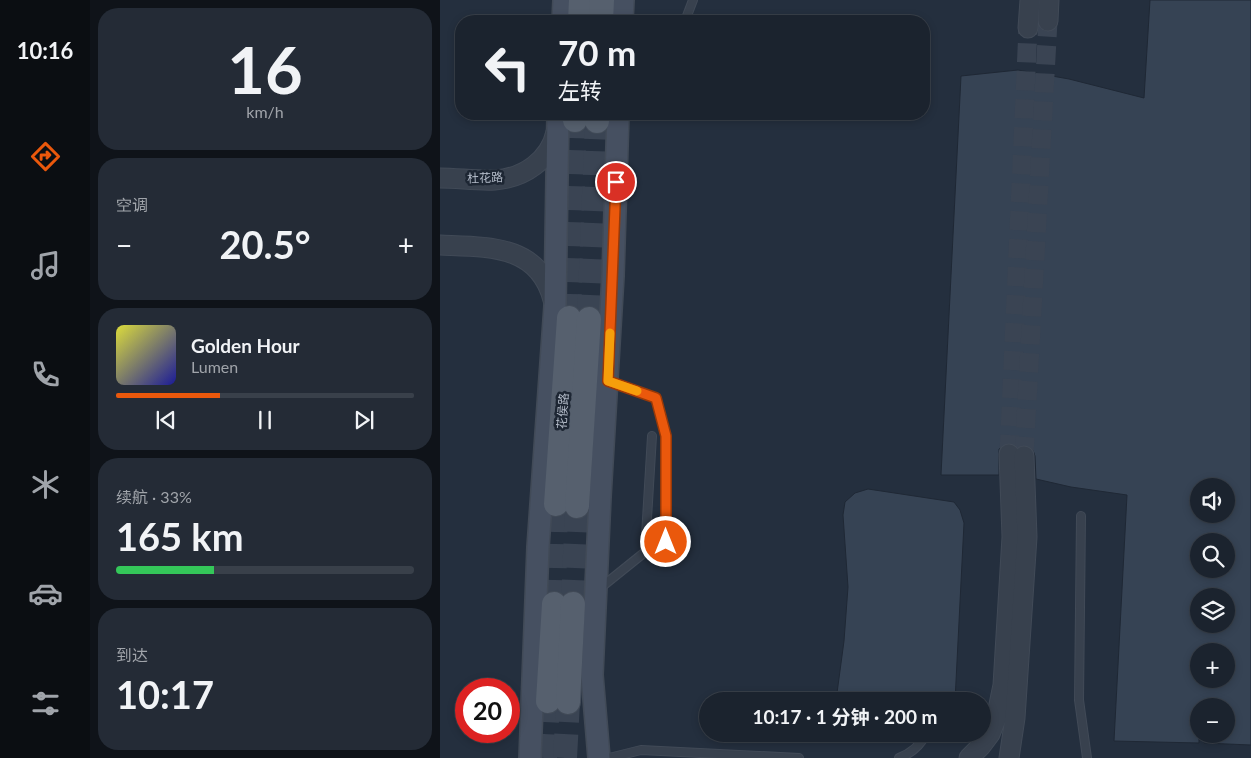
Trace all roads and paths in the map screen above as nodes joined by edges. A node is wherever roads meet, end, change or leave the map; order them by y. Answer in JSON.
{"nodes":[{"id":1,"x":564,"y":0,"type":"edge"},
{"id":2,"x":581,"y":0,"type":"edge"},
{"id":3,"x":602,"y":0,"type":"edge"},
{"id":4,"x":624,"y":0,"type":"edge"},
{"id":5,"x":693,"y":0,"type":"edge"},
{"id":6,"x":1030,"y":0,"type":"edge"},
{"id":7,"x":1049,"y":0,"type":"edge"},
{"id":8,"x":563,"y":15,"type":"edge"},
{"id":9,"x":580,"y":15,"type":"edge"},
{"id":10,"x":602,"y":15,"type":"edge"},
{"id":11,"x":623,"y":15,"type":"edge"},
{"id":12,"x":687,"y":15,"type":"edge"},
{"id":13,"x":1048,"y":21,"type":"tunnel mouth"},
{"id":14,"x":1028,"y":28,"type":"tunnel mouth"},
{"id":15,"x":580,"y":120,"type":"edge"},
{"id":16,"x":583,"y":120,"type":"edge"},
{"id":17,"x":584,"y":120,"type":"edge"},
{"id":18,"x":440,"y":178,"type":"edge"},
{"id":19,"x":440,"y":245,"type":"edge"},
{"id":20,"x":571,"y":314,"type":"junction"},
{"id":21,"x":608,"y":381,"type":"junction"},
{"id":22,"x":652,"y":436,"type":"dead end"},
{"id":23,"x":567,"y":505,"type":"tunnel mouth"},
{"id":24,"x":1081,"y":516,"type":"dead end"},
{"id":25,"x":666,"y":542,"type":"dead end"},
{"id":26,"x":596,"y":591,"type":"junction"},
{"id":27,"x":563,"y":604,"type":"tunnel mouth"},
{"id":28,"x":558,"y":701,"type":"tunnel mouth"},
{"id":29,"x":921,"y":742,"type":"edge"},
{"id":30,"x":530,"y":758,"type":"edge"},
{"id":31,"x":599,"y":758,"type":"edge"},
{"id":32,"x":609,"y":758,"type":"edge"},
{"id":33,"x":799,"y":758,"type":"edge"},
{"id":34,"x":899,"y":758,"type":"edge"},
{"id":35,"x":969,"y":758,"type":"edge"},
{"id":36,"x":1009,"y":758,"type":"edge"},
{"id":37,"x":1087,"y":758,"type":"edge"}],
"edges":[{"from":1,"to":8,"type":"main road"},
{"from":2,"to":9,"type":"main road"},
{"from":3,"to":10,"type":"main road"},
{"from":4,"to":11,"type":"main road"},
{"from":5,"to":12,"type":"lane"},
{"from":6,"to":14,"type":"street"},
{"from":7,"to":13,"type":"street"},
{"from":15,"to":18,"type":"street","name":"杜花路"},
{"from":16,"to":20,"type":"main road"},
{"from":17,"to":21,"type":"main road"},
{"from":19,"to":20,"type":"street"},
{"from":20,"to":23,"type":"main road","name":"花侯路"},
{"from":20,"to":30,"type":"main road"},
{"from":21,"to":25,"type":"lane"},
{"from":21,"to":26,"type":"main road"},
{"from":22,"to":26,"type":"lane"},
{"from":24,"to":37,"type":"lane"},
{"from":26,"to":31,"type":"main road"},
{"from":27,"to":28,"type":"main road"},
{"from":29,"to":34,"type":"lane"},
{"from":32,"to":33,"type":"lane"},
{"from":35,"to":36,"type":"street"}]}
